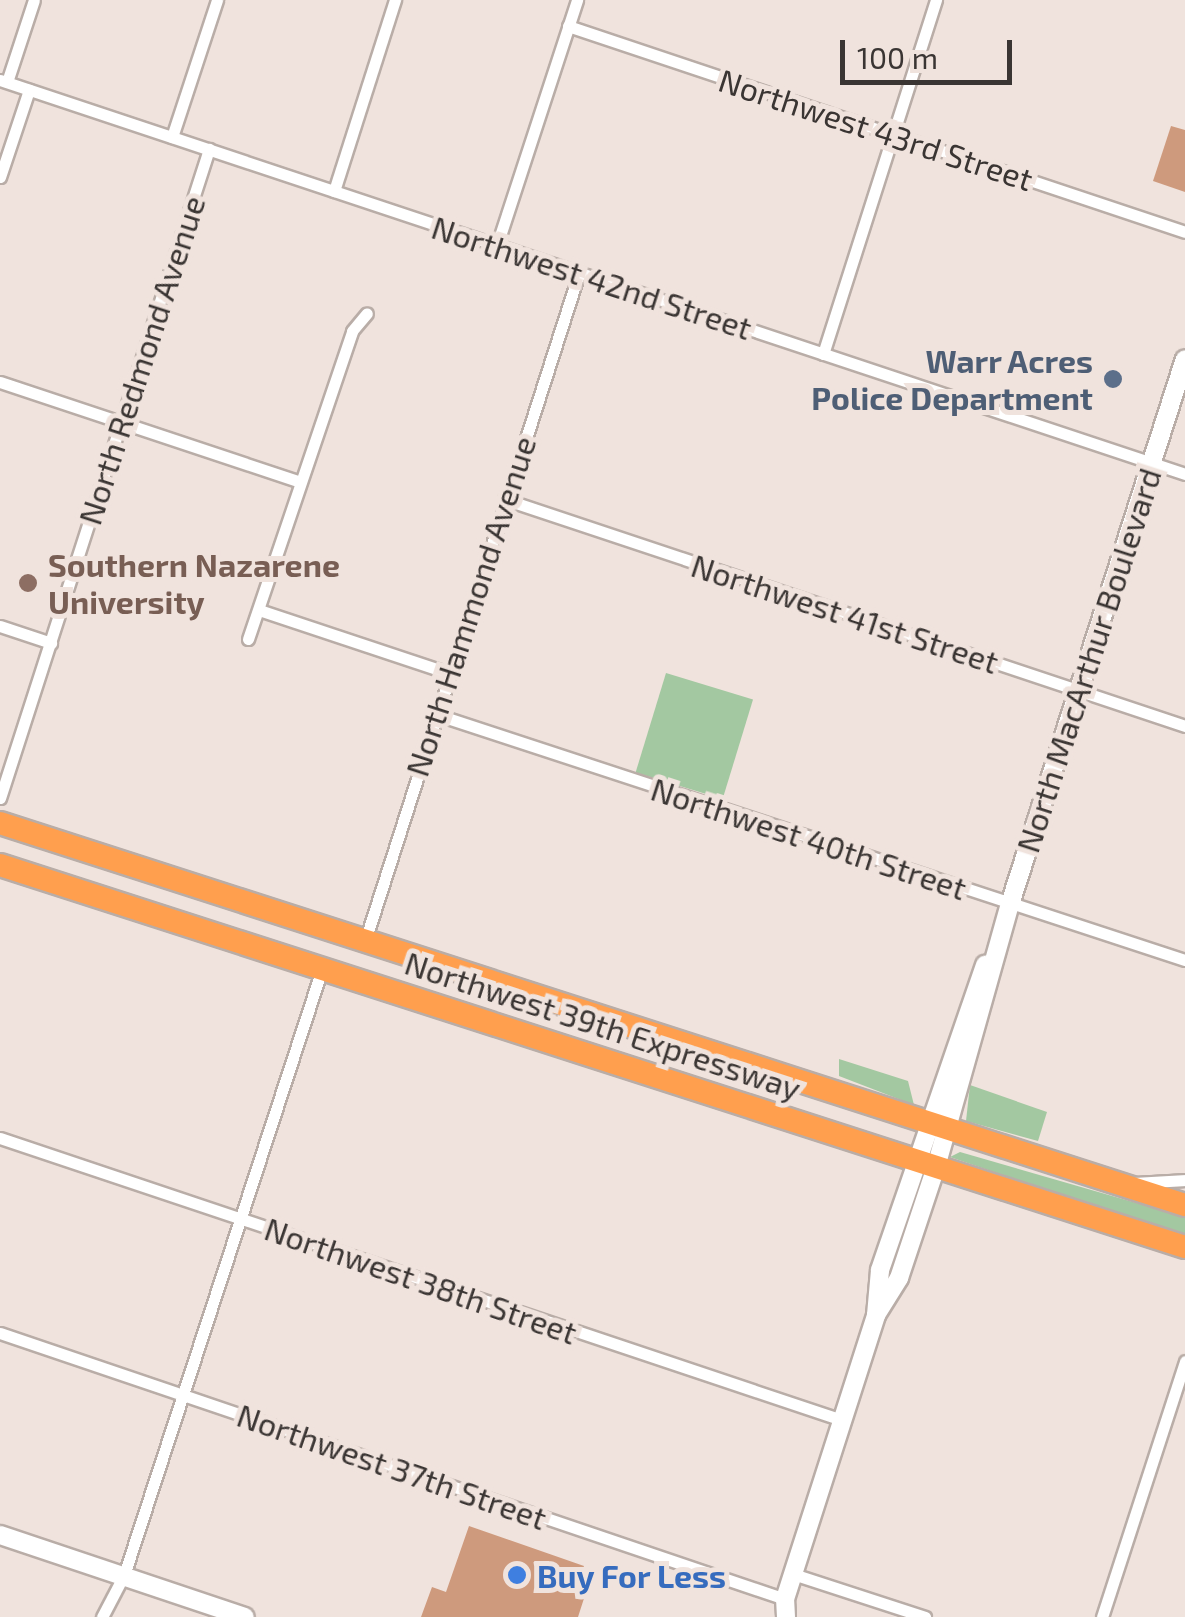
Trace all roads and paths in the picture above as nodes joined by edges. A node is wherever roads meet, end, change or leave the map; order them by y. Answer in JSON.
{"nodes":[{"id":1,"x":34,"y":0,"type":"edge"},
{"id":2,"x":217,"y":0,"type":"edge"},
{"id":3,"x":396,"y":0,"type":"edge"},
{"id":4,"x":576,"y":0,"type":"edge"},
{"id":5,"x":936,"y":0,"type":"edge"},
{"id":6,"x":568,"y":26,"type":"junction"},
{"id":7,"x":4,"y":81,"type":"edge"},
{"id":8,"x":29,"y":90,"type":"junction"},
{"id":9,"x":893,"y":134,"type":"junction"},
{"id":10,"x":172,"y":137,"type":"junction"},
{"id":11,"x":209,"y":149,"type":"junction"},
{"id":12,"x":0,"y":177,"type":"edge"},
{"id":13,"x":334,"y":191,"type":"junction"},
{"id":14,"x":1185,"y":232,"type":"edge"},
{"id":15,"x":497,"y":245,"type":"junction"},
{"id":16,"x":579,"y":272,"type":"junction"},
{"id":17,"x":366,"y":312,"type":"dead end"},
{"id":18,"x":823,"y":354,"type":"junction"},
{"id":19,"x":1185,"y":358,"type":"edge"},
{"id":20,"x":0,"y":382,"type":"edge"},
{"id":21,"x":120,"y":422,"type":"junction"},
{"id":22,"x":1152,"y":463,"type":"junction"},
{"id":23,"x":1185,"y":474,"type":"edge"},
{"id":24,"x":300,"y":482,"type":"junction"},
{"id":25,"x":504,"y":499,"type":"junction"},
{"id":26,"x":259,"y":610,"type":"junction"},
{"id":27,"x":0,"y":626,"type":"edge"},
{"id":28,"x":248,"y":640,"type":"dead end"},
{"id":29,"x":50,"y":642,"type":"junction"},
{"id":30,"x":448,"y":673,"type":"junction"},
{"id":31,"x":1078,"y":690,"type":"junction"},
{"id":32,"x":435,"y":714,"type":"junction"},
{"id":33,"x":1185,"y":726,"type":"edge"},
{"id":34,"x":0,"y":798,"type":"edge"},
{"id":35,"x":0,"y":822,"type":"edge"},
{"id":36,"x":0,"y":865,"type":"edge"},
{"id":37,"x":170,"y":879,"type":"junction"},
{"id":38,"x":1010,"y":904,"type":"junction"},
{"id":39,"x":158,"y":915,"type":"junction"},
{"id":40,"x":335,"y":931,"type":"junction"},
{"id":41,"x":365,"y":941,"type":"junction"},
{"id":42,"x":1185,"y":960,"type":"edge"},
{"id":43,"x":322,"y":968,"type":"junction"},
{"id":44,"x":352,"y":978,"type":"junction"},
{"id":45,"x":937,"y":1126,"type":"junction"},
{"id":46,"x":0,"y":1138,"type":"edge"},
{"id":47,"x":926,"y":1164,"type":"junction"},
{"id":48,"x":1185,"y":1180,"type":"edge"},
{"id":49,"x":1123,"y":1186,"type":"junction"},
{"id":50,"x":1185,"y":1206,"type":"edge"},
{"id":51,"x":240,"y":1219,"type":"junction"},
{"id":52,"x":1185,"y":1247,"type":"edge"},
{"id":53,"x":0,"y":1334,"type":"edge"},
{"id":54,"x":1185,"y":1362,"type":"edge"},
{"id":55,"x":182,"y":1396,"type":"junction"},
{"id":56,"x":842,"y":1420,"type":"junction"},
{"id":57,"x":0,"y":1535,"type":"edge"},
{"id":58,"x":793,"y":1574,"type":"junction"},
{"id":59,"x":124,"y":1575,"type":"junction"},
{"id":60,"x":785,"y":1608,"type":"edge"},
{"id":61,"x":102,"y":1617,"type":"edge"},
{"id":62,"x":245,"y":1617,"type":"edge"},
{"id":63,"x":769,"y":1617,"type":"edge"},
{"id":64,"x":925,"y":1617,"type":"edge"},
{"id":65,"x":1102,"y":1617,"type":"edge"}],
"edges":[{"from":1,"to":7,"type":"street"},
{"from":2,"to":10,"type":"street"},
{"from":3,"to":13,"type":"street"},
{"from":4,"to":6,"type":"street"},
{"from":5,"to":9,"type":"street"},
{"from":6,"to":9,"type":"street","name":"Northwest 43rd Street"},
{"from":6,"to":15,"type":"street"},
{"from":7,"to":8,"type":"street","name":"Northwest 42nd Street"},
{"from":8,"to":10,"type":"street","name":"Northwest 42nd Street"},
{"from":8,"to":12,"type":"street"},
{"from":9,"to":14,"type":"street","name":"Northwest 43rd Street"},
{"from":9,"to":18,"type":"street"},
{"from":10,"to":11,"type":"street","name":"Northwest 42nd Street"},
{"from":11,"to":13,"type":"street","name":"Northwest 42nd Street"},
{"from":11,"to":21,"type":"street","name":"North Redmond Avenue"},
{"from":13,"to":15,"type":"street","name":"Northwest 42nd Street"},
{"from":15,"to":16,"type":"street","name":"Northwest 42nd Street"},
{"from":16,"to":18,"type":"street","name":"Northwest 42nd Street"},
{"from":16,"to":25,"type":"street","name":"North Hammond Avenue"},
{"from":17,"to":24,"type":"street"},
{"from":18,"to":22,"type":"street","name":"Northwest 42nd Street"},
{"from":19,"to":22,"type":"main road","name":"North MacArthur Boulevard"},
{"from":20,"to":21,"type":"street"},
{"from":21,"to":24,"type":"street"},
{"from":21,"to":29,"type":"street","name":"North Redmond Avenue"},
{"from":22,"to":23,"type":"street","name":"Northwest 42nd Street"},
{"from":22,"to":31,"type":"main road","name":"North MacArthur Boulevard"},
{"from":24,"to":26,"type":"street"},
{"from":25,"to":30,"type":"street","name":"North Hammond Avenue"},
{"from":25,"to":31,"type":"street","name":"Northwest 41st Street"},
{"from":26,"to":28,"type":"street"},
{"from":26,"to":30,"type":"street"},
{"from":27,"to":29,"type":"street"},
{"from":29,"to":34,"type":"street","name":"North Redmond Avenue"},
{"from":30,"to":32,"type":"street","name":"North Hammond Avenue"},
{"from":31,"to":33,"type":"street","name":"Northwest 41st Street"},
{"from":31,"to":38,"type":"main road","name":"North MacArthur Boulevard"},
{"from":32,"to":38,"type":"street","name":"Northwest 40th Street"},
{"from":32,"to":41,"type":"street","name":"North Hammond Avenue"},
{"from":35,"to":37,"type":"highway","name":"Northwest 39th Expressway"},
{"from":36,"to":39,"type":"highway","name":"Northwest 39th Expressway"},
{"from":37,"to":39,"type":"highway"},
{"from":37,"to":40,"type":"highway","name":"Northwest 39th Expressway"},
{"from":38,"to":42,"type":"street","name":"Northwest 40th Street"},
{"from":38,"to":45,"type":"main road","name":"North MacArthur Boulevard"},
{"from":39,"to":43,"type":"highway","name":"Northwest 39th Expressway"},
{"from":40,"to":41,"type":"highway","name":"Northwest 39th Expressway"},
{"from":40,"to":43,"type":"highway"},
{"from":41,"to":44,"type":"highway"},
{"from":41,"to":45,"type":"highway","name":"Northwest 39th Expressway"},
{"from":43,"to":44,"type":"highway","name":"Northwest 39th Expressway"},
{"from":43,"to":51,"type":"street"},
{"from":44,"to":47,"type":"highway","name":"Northwest 39th Expressway"},
{"from":45,"to":47,"type":"main road","name":"North MacArthur Boulevard"},
{"from":45,"to":49,"type":"highway","name":"Northwest 39th Expressway"},
{"from":46,"to":51,"type":"street","name":"Northwest 38th Street"},
{"from":47,"to":52,"type":"highway","name":"Northwest 39th Expressway"},
{"from":47,"to":56,"type":"main road","name":"North MacArthur Boulevard"},
{"from":48,"to":49,"type":"street","name":"Northwest 39th Expressway"},
{"from":49,"to":50,"type":"highway","name":"Northwest 39th Expressway"},
{"from":51,"to":55,"type":"street"},
{"from":51,"to":56,"type":"street","name":"Northwest 38th Street"},
{"from":53,"to":55,"type":"street","name":"Northwest 37th Street"},
{"from":54,"to":65,"type":"street"},
{"from":55,"to":59,"type":"street"},
{"from":55,"to":60,"type":"street","name":"Northwest 37th Street"},
{"from":56,"to":58,"type":"main road","name":"North MacArthur Boulevard"},
{"from":57,"to":59,"type":"main road"},
{"from":58,"to":60,"type":"main road","name":"North MacArthur Boulevard"},
{"from":58,"to":64,"type":"street"},
{"from":59,"to":61,"type":"street"},
{"from":59,"to":62,"type":"main road"},
{"from":60,"to":63,"type":"main road","name":"North MacArthur Boulevard"}]}
